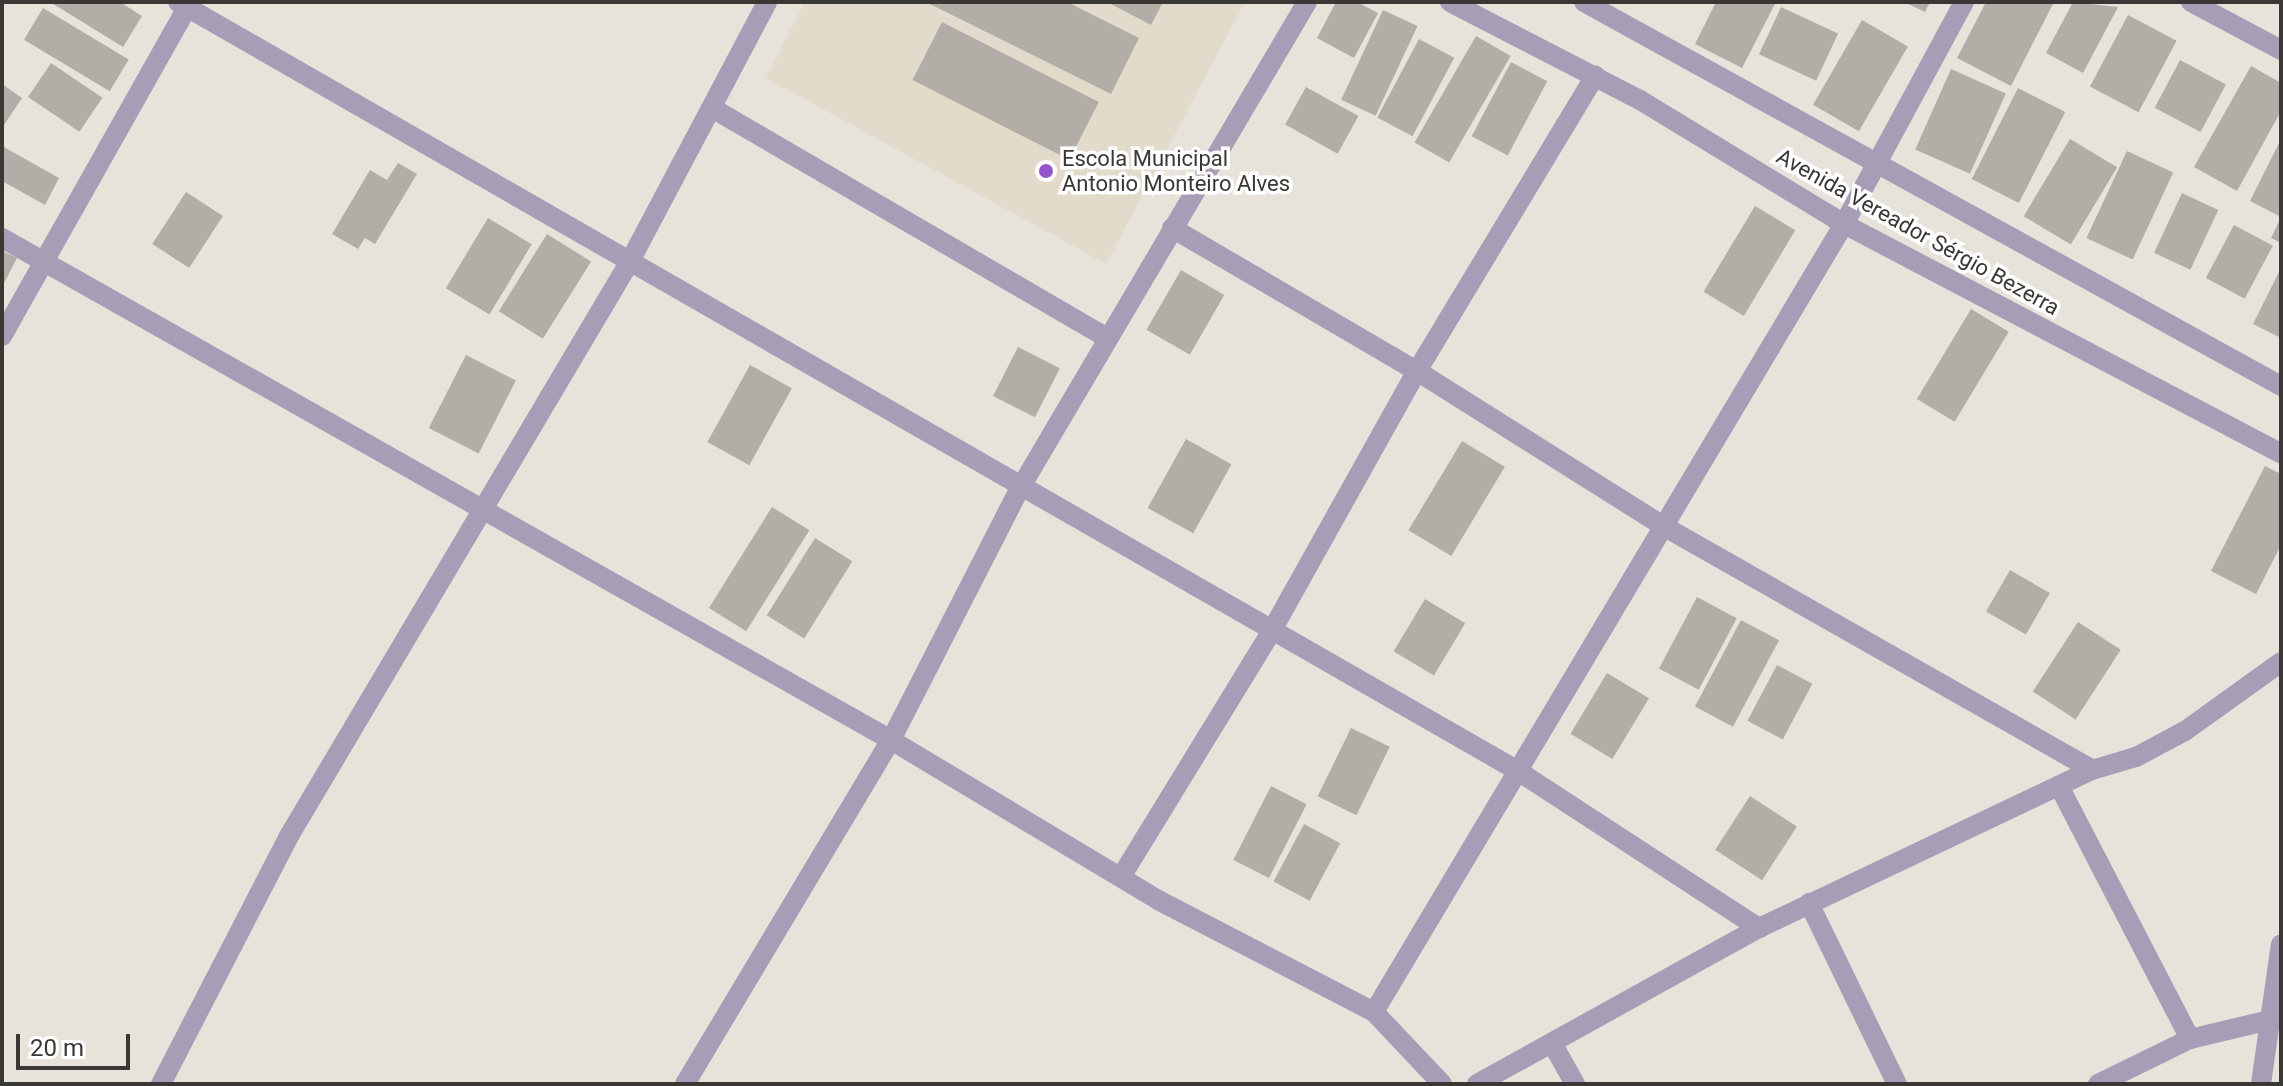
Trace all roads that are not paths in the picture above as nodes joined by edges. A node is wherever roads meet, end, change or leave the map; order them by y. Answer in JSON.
{"nodes":[{"id":1,"x":767,"y":2,"type":"edge"},
{"id":2,"x":1307,"y":2,"type":"edge"},
{"id":3,"x":1450,"y":2,"type":"edge"},
{"id":4,"x":1584,"y":2,"type":"edge"},
{"id":5,"x":1964,"y":2,"type":"edge"},
{"id":6,"x":2191,"y":2,"type":"edge"},
{"id":7,"x":185,"y":4,"type":"edge"},
{"id":8,"x":2281,"y":50,"type":"edge"},
{"id":9,"x":1595,"y":76,"type":"junction"},
{"id":10,"x":712,"y":108,"type":"junction"},
{"id":11,"x":1877,"y":164,"type":"junction"},
{"id":12,"x":1844,"y":224,"type":"junction"},
{"id":13,"x":1172,"y":228,"type":"junction"},
{"id":14,"x":2,"y":238,"type":"edge"},
{"id":15,"x":43,"y":263,"type":"junction"},
{"id":16,"x":629,"y":263,"type":"junction"},
{"id":17,"x":2,"y":336,"type":"edge"},
{"id":18,"x":1107,"y":338,"type":"junction"},
{"id":19,"x":1417,"y":371,"type":"junction"},
{"id":20,"x":2281,"y":386,"type":"edge"},
{"id":21,"x":2281,"y":453,"type":"edge"},
{"id":22,"x":1019,"y":490,"type":"junction"},
{"id":23,"x":485,"y":512,"type":"junction"},
{"id":24,"x":1665,"y":527,"type":"junction"},
{"id":25,"x":1271,"y":632,"type":"junction"},
{"id":26,"x":2281,"y":662,"type":"edge"},
{"id":27,"x":891,"y":740,"type":"junction"},
{"id":28,"x":2092,"y":770,"type":"junction"},
{"id":29,"x":1518,"y":771,"type":"junction"},
{"id":30,"x":2059,"y":786,"type":"junction"},
{"id":31,"x":1121,"y":877,"type":"junction"},
{"id":32,"x":1809,"y":903,"type":"junction"},
{"id":33,"x":1759,"y":928,"type":"junction"},
{"id":34,"x":2281,"y":944,"type":"edge"},
{"id":35,"x":1374,"y":1012,"type":"junction"},
{"id":36,"x":2270,"y":1020,"type":"junction"},
{"id":37,"x":2190,"y":1039,"type":"junction"},
{"id":38,"x":1552,"y":1043,"type":"junction"},
{"id":39,"x":161,"y":1084,"type":"edge"},
{"id":40,"x":685,"y":1084,"type":"edge"},
{"id":41,"x":1442,"y":1084,"type":"edge"},
{"id":42,"x":1477,"y":1084,"type":"edge"},
{"id":43,"x":1575,"y":1084,"type":"edge"},
{"id":44,"x":1897,"y":1084,"type":"edge"},
{"id":45,"x":2098,"y":1084,"type":"edge"},
{"id":46,"x":2261,"y":1084,"type":"edge"}],
"edges":[{"from":1,"to":10,"type":"street"},
{"from":2,"to":13,"type":"street"},
{"from":3,"to":9,"type":"street","name":"Avenida Vereador Sérgio Bezerra"},
{"from":4,"to":11,"type":"street","name":"Avenida Vereador Sérgio Bezerra"},
{"from":5,"to":11,"type":"street"},
{"from":6,"to":8,"type":"street"},
{"from":7,"to":15,"type":"street"},
{"from":7,"to":16,"type":"street"},
{"from":9,"to":12,"type":"street","name":"Avenida Vereador Sérgio Bezerra"},
{"from":9,"to":19,"type":"street"},
{"from":10,"to":16,"type":"street"},
{"from":10,"to":18,"type":"street"},
{"from":11,"to":12,"type":"street"},
{"from":11,"to":20,"type":"street","name":"Avenida Vereador Sérgio Bezerra"},
{"from":12,"to":21,"type":"street","name":"Avenida Vereador Sérgio Bezerra"},
{"from":12,"to":24,"type":"street"},
{"from":13,"to":18,"type":"street"},
{"from":13,"to":19,"type":"street"},
{"from":14,"to":15,"type":"street"},
{"from":15,"to":17,"type":"street"},
{"from":15,"to":23,"type":"street"},
{"from":16,"to":22,"type":"street"},
{"from":16,"to":23,"type":"street"},
{"from":18,"to":22,"type":"street"},
{"from":19,"to":24,"type":"street"},
{"from":19,"to":25,"type":"street"},
{"from":22,"to":25,"type":"street"},
{"from":22,"to":27,"type":"street"},
{"from":23,"to":27,"type":"street"},
{"from":23,"to":39,"type":"street"},
{"from":24,"to":28,"type":"street"},
{"from":24,"to":29,"type":"street"},
{"from":25,"to":29,"type":"street"},
{"from":25,"to":31,"type":"street"},
{"from":26,"to":28,"type":"street"},
{"from":27,"to":31,"type":"street"},
{"from":27,"to":40,"type":"street"},
{"from":28,"to":30,"type":"street"},
{"from":29,"to":33,"type":"street"},
{"from":29,"to":35,"type":"street"},
{"from":30,"to":32,"type":"street"},
{"from":30,"to":37,"type":"street"},
{"from":31,"to":35,"type":"street"},
{"from":32,"to":33,"type":"street"},
{"from":32,"to":44,"type":"street"},
{"from":33,"to":38,"type":"street"},
{"from":34,"to":36,"type":"street"},
{"from":35,"to":41,"type":"street"},
{"from":36,"to":37,"type":"street"},
{"from":36,"to":46,"type":"street"},
{"from":37,"to":45,"type":"street"},
{"from":38,"to":42,"type":"street"},
{"from":38,"to":43,"type":"street"}]}
